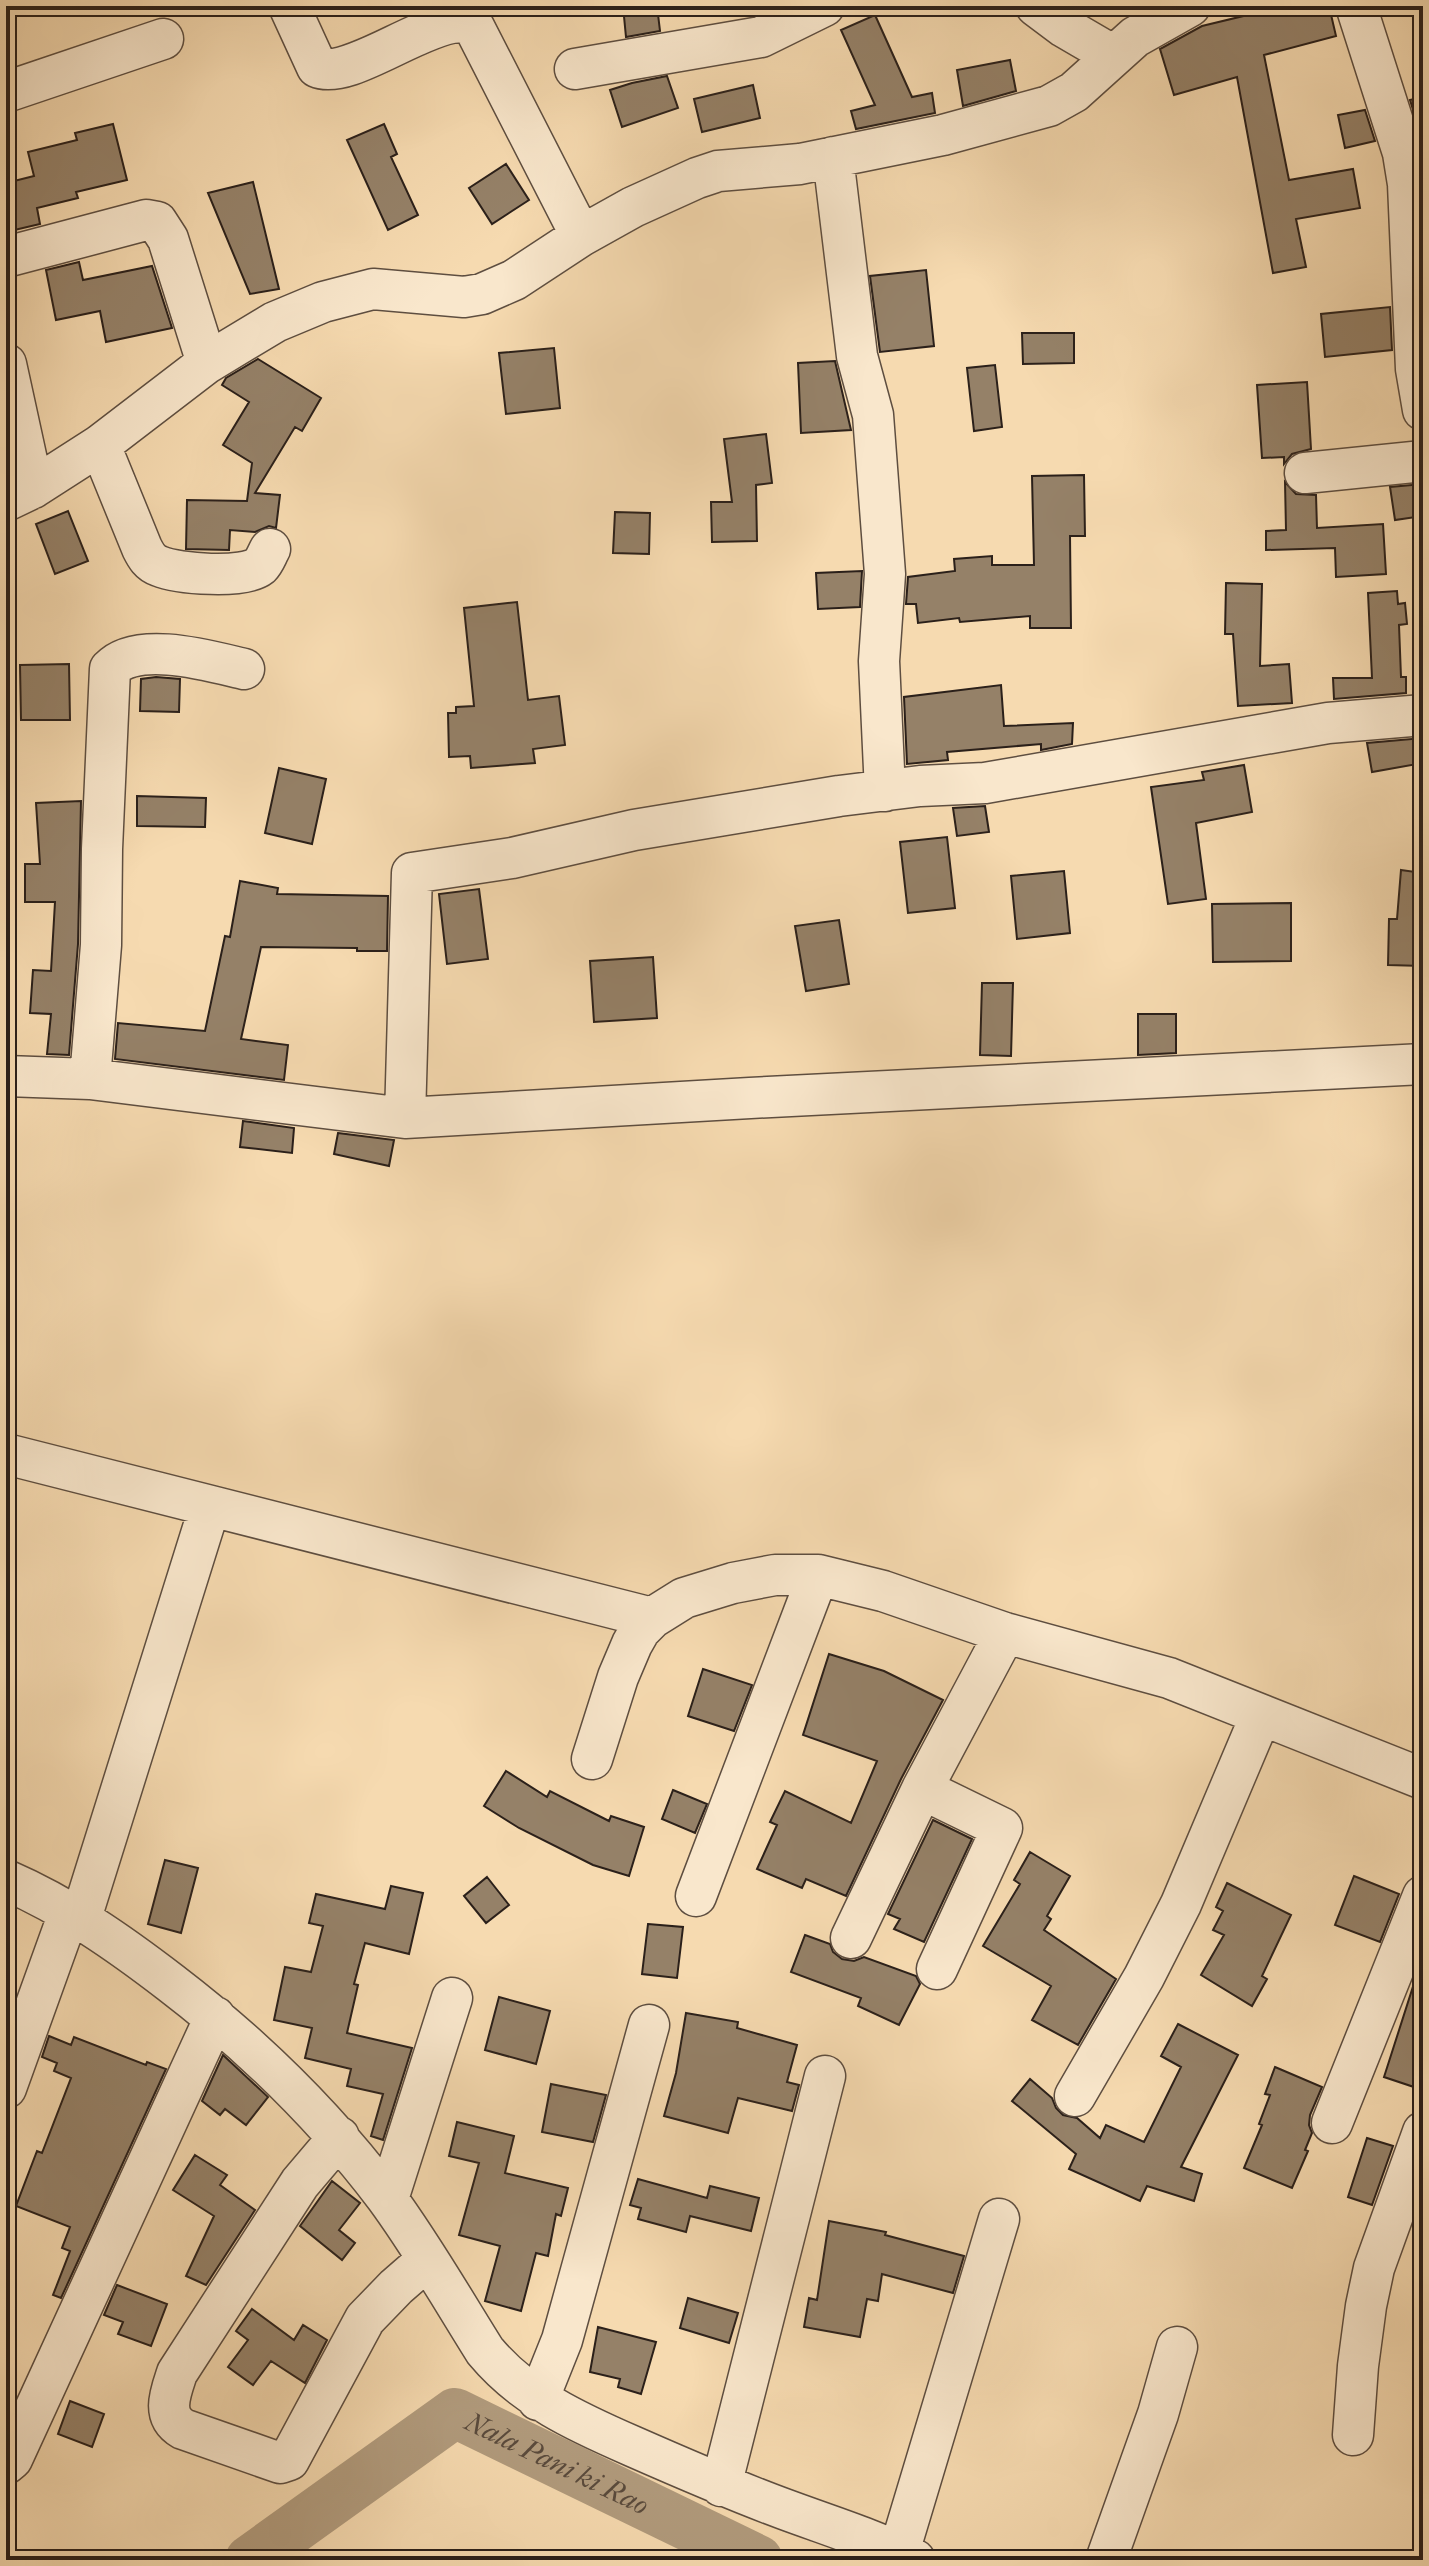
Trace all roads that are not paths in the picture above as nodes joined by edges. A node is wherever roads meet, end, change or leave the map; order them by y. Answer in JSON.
{"nodes":[{"id":1,"x":289,"y":6,"type":"edge"},
{"id":2,"x":824,"y":6,"type":"edge"},
{"id":3,"x":1036,"y":6,"type":"edge"},
{"id":4,"x":1190,"y":6,"type":"edge"},
{"id":5,"x":1356,"y":6,"type":"edge"},
{"id":6,"x":480,"y":14,"type":"edge"},
{"id":7,"x":755,"y":22,"type":"edge"},
{"id":8,"x":163,"y":39,"type":"dead end"},
{"id":9,"x":1112,"y":55,"type":"junction"},
{"id":10,"x":575,"y":69,"type":"dead end"},
{"id":11,"x":6,"y":92,"type":"edge"},
{"id":12,"x":833,"y":157,"type":"junction"},
{"id":13,"x":581,"y":236,"type":"junction"},
{"id":14,"x":6,"y":257,"type":"edge"},
{"id":15,"x":207,"y":363,"type":"junction"},
{"id":16,"x":6,"y":364,"type":"edge"},
{"id":17,"x":1423,"y":410,"type":"edge"},
{"id":18,"x":100,"y":445,"type":"junction"},
{"id":19,"x":1423,"y":461,"type":"edge"},
{"id":20,"x":1305,"y":473,"type":"dead end"},
{"id":21,"x":20,"y":494,"type":"edge"},
{"id":22,"x":270,"y":549,"type":"dead end"},
{"id":23,"x":244,"y":669,"type":"dead end"},
{"id":24,"x":1423,"y":715,"type":"edge"},
{"id":25,"x":885,"y":791,"type":"junction"},
{"id":26,"x":1423,"y":1064,"type":"edge"},
{"id":27,"x":6,"y":1076,"type":"edge"},
{"id":28,"x":90,"y":1079,"type":"junction"},
{"id":29,"x":405,"y":1118,"type":"junction"},
{"id":30,"x":6,"y":1454,"type":"edge"},
{"id":31,"x":210,"y":1506,"type":"junction"},
{"id":32,"x":818,"y":1575,"type":"junction"},
{"id":33,"x":652,"y":1618,"type":"junction"},
{"id":34,"x":1005,"y":1633,"type":"junction"},
{"id":35,"x":1261,"y":1715,"type":"junction"},
{"id":36,"x":592,"y":1759,"type":"dead end"},
{"id":37,"x":1423,"y":1779,"type":"edge"},
{"id":38,"x":922,"y":1789,"type":"junction"},
{"id":39,"x":7,"y":1884,"type":"edge"},
{"id":40,"x":696,"y":1896,"type":"dead end"},
{"id":41,"x":1423,"y":1896,"type":"edge"},
{"id":42,"x":75,"y":1916,"type":"junction"},
{"id":43,"x":851,"y":1938,"type":"dead end"},
{"id":44,"x":937,"y":1969,"type":"dead end"},
{"id":45,"x":452,"y":1998,"type":"dead end"},
{"id":46,"x":215,"y":2017,"type":"junction"},
{"id":47,"x":649,"y":2025,"type":"dead end"},
{"id":48,"x":825,"y":2076,"type":"dead end"},
{"id":49,"x":6,"y":2088,"type":"edge"},
{"id":50,"x":1075,"y":2096,"type":"dead end"},
{"id":51,"x":1332,"y":2123,"type":"dead end"},
{"id":52,"x":1423,"y":2132,"type":"edge"},
{"id":53,"x":339,"y":2137,"type":"junction"},
{"id":54,"x":388,"y":2199,"type":"junction"},
{"id":55,"x":999,"y":2219,"type":"dead end"},
{"id":56,"x":427,"y":2260,"type":"junction"},
{"id":57,"x":1177,"y":2347,"type":"dead end"},
{"id":58,"x":538,"y":2400,"type":"junction"},
{"id":59,"x":1353,"y":2435,"type":"dead end"},
{"id":60,"x":6,"y":2464,"type":"edge"},
{"id":61,"x":721,"y":2486,"type":"junction"},
{"id":62,"x":907,"y":2556,"type":"edge"},
{"id":63,"x":1106,"y":2560,"type":"edge"}],
"edges":[{"from":1,"to":6,"type":"street"},
{"from":2,"to":7,"type":"street"},
{"from":3,"to":9,"type":"street"},
{"from":4,"to":9,"type":"street"},
{"from":5,"to":17,"type":"street"},
{"from":6,"to":13,"type":"street"},
{"from":7,"to":10,"type":"street"},
{"from":8,"to":11,"type":"street"},
{"from":9,"to":12,"type":"street"},
{"from":12,"to":13,"type":"street"},
{"from":12,"to":25,"type":"street"},
{"from":13,"to":15,"type":"street"},
{"from":14,"to":15,"type":"street"},
{"from":15,"to":18,"type":"street"},
{"from":16,"to":21,"type":"street"},
{"from":18,"to":21,"type":"street"},
{"from":18,"to":22,"type":"street"},
{"from":19,"to":20,"type":"street"},
{"from":23,"to":28,"type":"street"},
{"from":24,"to":25,"type":"street"},
{"from":25,"to":29,"type":"street"},
{"from":26,"to":29,"type":"street"},
{"from":27,"to":28,"type":"street"},
{"from":28,"to":29,"type":"street"},
{"from":30,"to":31,"type":"street"},
{"from":31,"to":33,"type":"street"},
{"from":31,"to":42,"type":"street"},
{"from":32,"to":33,"type":"street"},
{"from":32,"to":34,"type":"street"},
{"from":32,"to":40,"type":"street"},
{"from":33,"to":36,"type":"street"},
{"from":34,"to":35,"type":"street"},
{"from":34,"to":38,"type":"street"},
{"from":35,"to":37,"type":"street"},
{"from":35,"to":50,"type":"street"},
{"from":38,"to":43,"type":"street"},
{"from":38,"to":44,"type":"street"},
{"from":39,"to":42,"type":"street"},
{"from":41,"to":51,"type":"street"},
{"from":42,"to":46,"type":"street"},
{"from":42,"to":49,"type":"street"},
{"from":45,"to":54,"type":"street"},
{"from":46,"to":53,"type":"street"},
{"from":46,"to":60,"type":"street"},
{"from":47,"to":58,"type":"street"},
{"from":48,"to":61,"type":"street"},
{"from":52,"to":59,"type":"street"},
{"from":53,"to":54,"type":"street"},
{"from":53,"to":56,"type":"street"},
{"from":54,"to":56,"type":"street"},
{"from":55,"to":62,"type":"street"},
{"from":56,"to":58,"type":"street"},
{"from":57,"to":63,"type":"street"},
{"from":58,"to":61,"type":"street"},
{"from":61,"to":62,"type":"street"}]}
